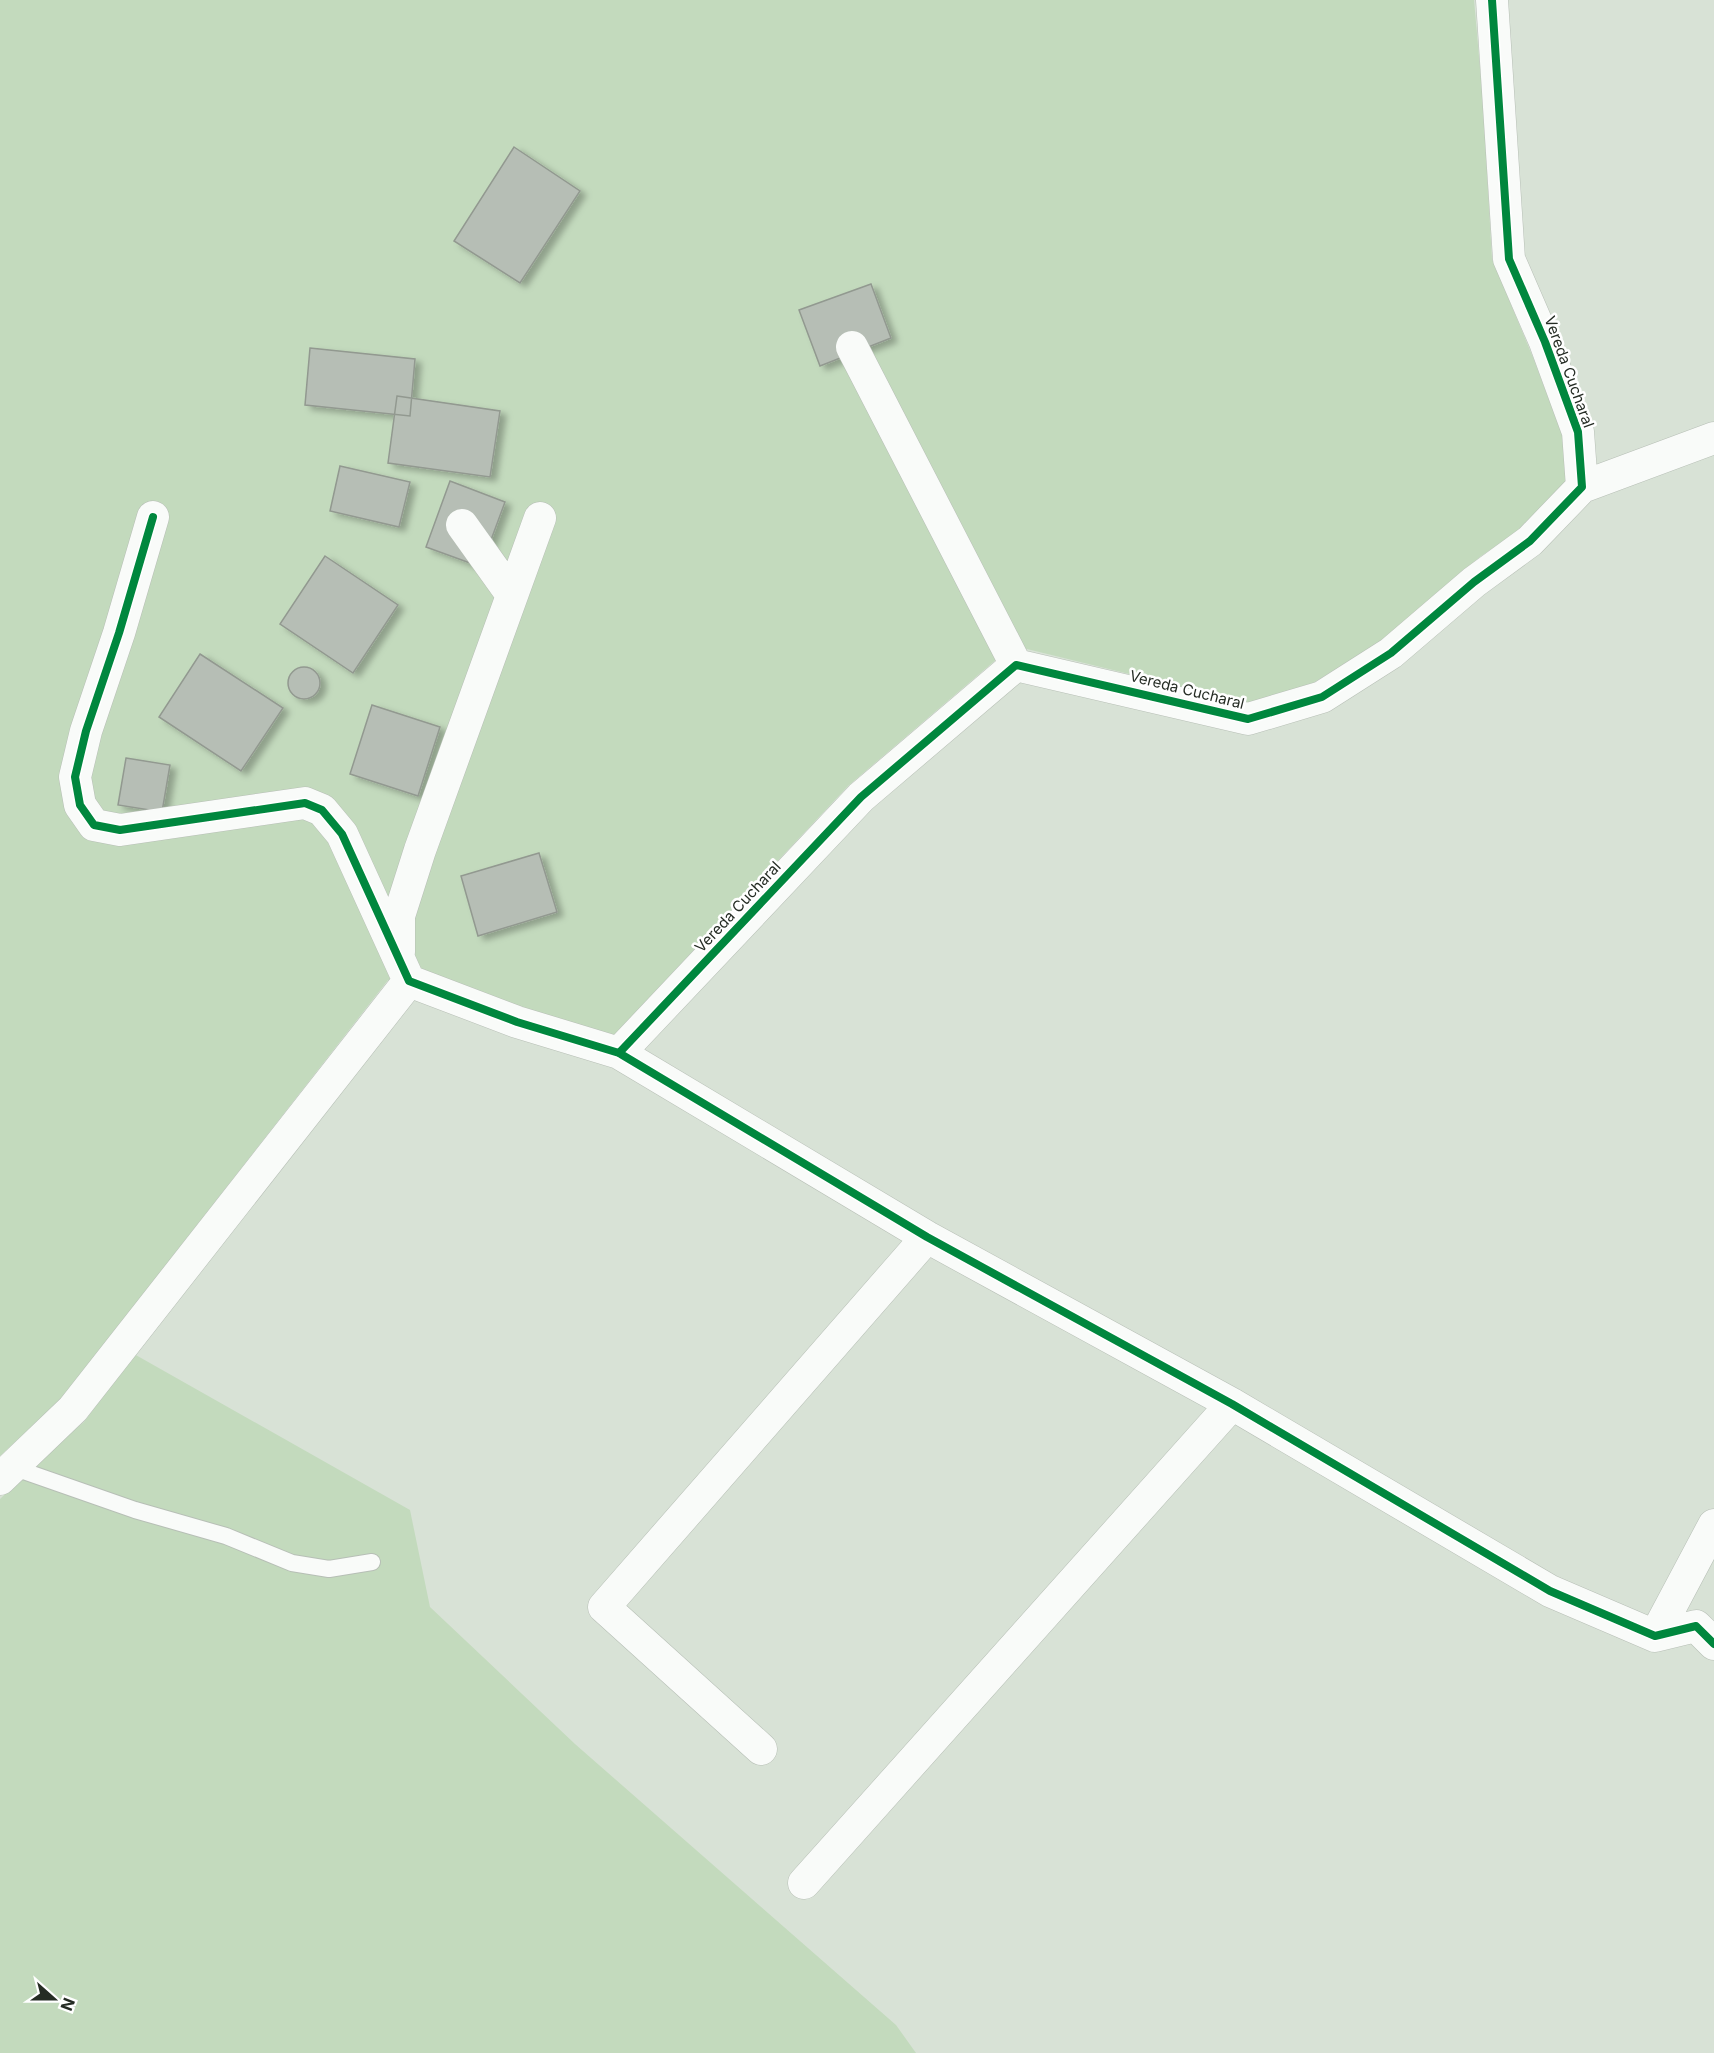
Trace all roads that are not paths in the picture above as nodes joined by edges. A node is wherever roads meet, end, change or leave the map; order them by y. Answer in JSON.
{"nodes":[{"id":1,"x":1492,"y":0,"type":"edge"},
{"id":2,"x":852,"y":347,"type":"dead end"},
{"id":3,"x":1714,"y":438,"type":"edge"},
{"id":4,"x":1582,"y":487,"type":"junction"},
{"id":5,"x":153,"y":517,"type":"dead end"},
{"id":6,"x":540,"y":518,"type":"dead end"},
{"id":7,"x":462,"y":525,"type":"dead end"},
{"id":8,"x":512,"y":595,"type":"junction"},
{"id":9,"x":1016,"y":664,"type":"junction"},
{"id":10,"x":409,"y":981,"type":"junction"},
{"id":11,"x":619,"y":1053,"type":"junction"},
{"id":12,"x":927,"y":1237,"type":"junction"},
{"id":13,"x":1232,"y":1404,"type":"junction"},
{"id":14,"x":6,"y":1473,"type":"edge"},
{"id":15,"x":1714,"y":1525,"type":"edge"},
{"id":16,"x":372,"y":1562,"type":"dead end"},
{"id":17,"x":1655,"y":1636,"type":"junction"},
{"id":18,"x":1714,"y":1644,"type":"edge"},
{"id":19,"x":761,"y":1749,"type":"dead end"},
{"id":20,"x":804,"y":1883,"type":"dead end"}],
"edges":[{"from":1,"to":4,"type":"street","name":"Vereda Cucharal"},
{"from":2,"to":9,"type":"street"},
{"from":3,"to":4,"type":"street"},
{"from":4,"to":9,"type":"street","name":"Vereda Cucharal"},
{"from":5,"to":10,"type":"street"},
{"from":6,"to":8,"type":"street"},
{"from":7,"to":8,"type":"street"},
{"from":8,"to":10,"type":"street"},
{"from":9,"to":11,"type":"street","name":"Vereda Cucharal"},
{"from":10,"to":11,"type":"street"},
{"from":10,"to":14,"type":"street"},
{"from":11,"to":12,"type":"street"},
{"from":12,"to":13,"type":"street"},
{"from":12,"to":19,"type":"street"},
{"from":13,"to":17,"type":"street"},
{"from":13,"to":20,"type":"street"},
{"from":14,"to":16,"type":"lane"},
{"from":15,"to":17,"type":"street"},
{"from":17,"to":18,"type":"street"}]}
